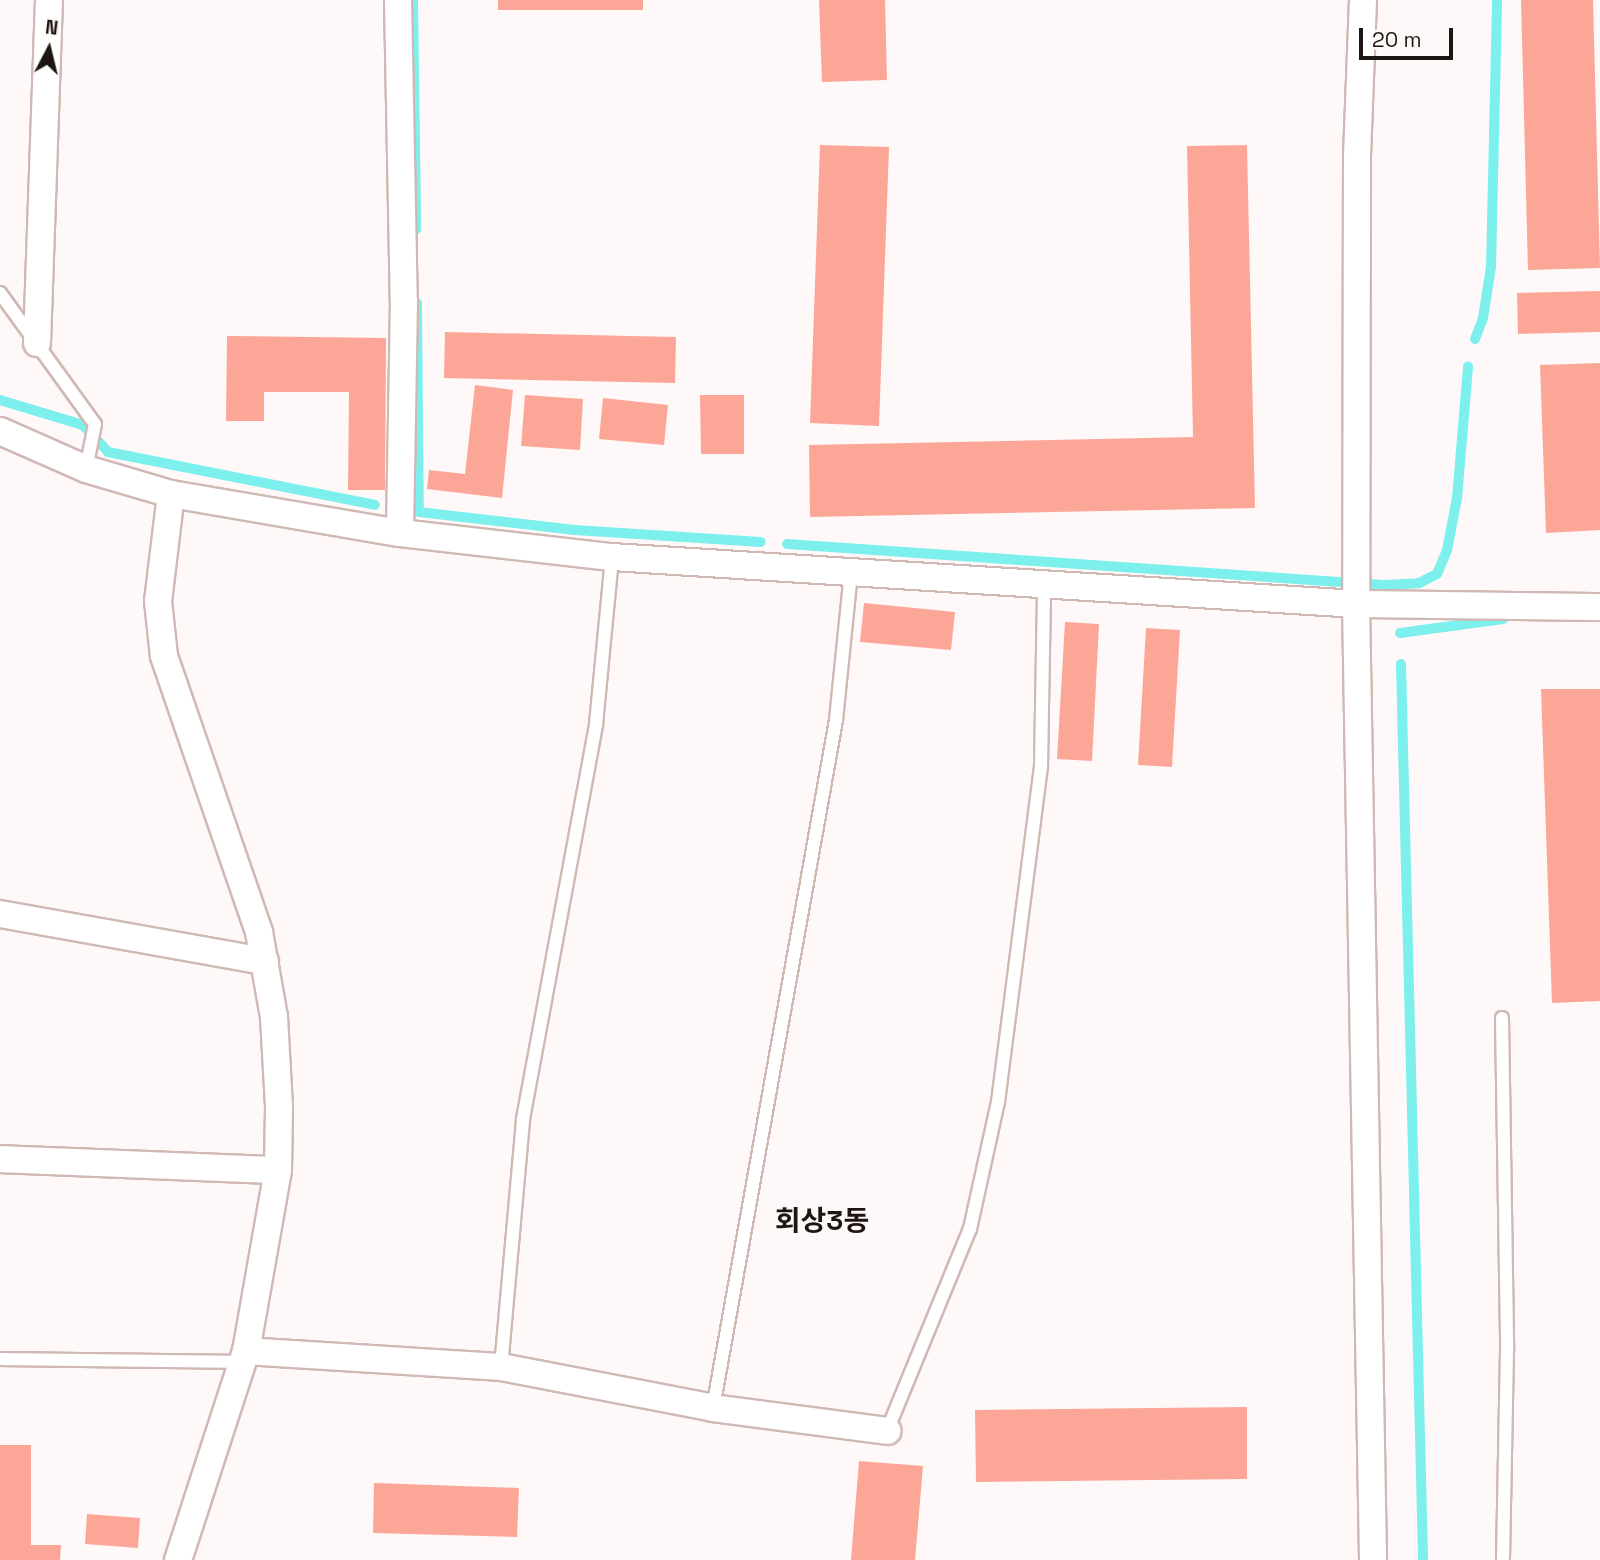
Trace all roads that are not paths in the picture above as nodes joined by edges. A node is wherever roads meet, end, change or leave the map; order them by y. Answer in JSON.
{"nodes":[{"id":1,"x":49,"y":0,"type":"edge"},
{"id":2,"x":398,"y":0,"type":"edge"},
{"id":3,"x":1363,"y":0,"type":"edge"},
{"id":4,"x":0,"y":293,"type":"edge"},
{"id":5,"x":37,"y":343,"type":"junction"},
{"id":6,"x":0,"y":431,"type":"edge"},
{"id":7,"x":86,"y":469,"type":"junction"},
{"id":8,"x":171,"y":494,"type":"junction"},
{"id":9,"x":400,"y":534,"type":"junction"},
{"id":10,"x":612,"y":557,"type":"junction"},
{"id":11,"x":851,"y":572,"type":"junction"},
{"id":12,"x":1044,"y":586,"type":"junction"},
{"id":13,"x":1356,"y":604,"type":"junction"},
{"id":14,"x":1600,"y":607,"type":"edge"},
{"id":15,"x":0,"y":914,"type":"edge"},
{"id":16,"x":265,"y":961,"type":"junction"},
{"id":17,"x":1502,"y":1018,"type":"dead end"},
{"id":18,"x":0,"y":1159,"type":"edge"},
{"id":19,"x":278,"y":1170,"type":"junction"},
{"id":20,"x":245,"y":1356,"type":"junction"},
{"id":21,"x":0,"y":1359,"type":"edge"},
{"id":22,"x":501,"y":1367,"type":"junction"},
{"id":23,"x":713,"y":1408,"type":"junction"},
{"id":24,"x":887,"y":1431,"type":"joint"},
{"id":25,"x":178,"y":1560,"type":"edge"},
{"id":26,"x":1373,"y":1560,"type":"edge"},
{"id":27,"x":1503,"y":1560,"type":"edge"}],
"edges":[{"from":1,"to":5,"type":"street"},
{"from":2,"to":9,"type":"street"},
{"from":3,"to":13,"type":"street"},
{"from":4,"to":5,"type":"lane"},
{"from":5,"to":7,"type":"lane"},
{"from":6,"to":7,"type":"street"},
{"from":7,"to":8,"type":"street"},
{"from":8,"to":9,"type":"street"},
{"from":8,"to":16,"type":"street"},
{"from":9,"to":10,"type":"street"},
{"from":10,"to":11,"type":"street"},
{"from":10,"to":22,"type":"lane"},
{"from":11,"to":12,"type":"street"},
{"from":11,"to":23,"type":"lane"},
{"from":12,"to":13,"type":"street"},
{"from":12,"to":24,"type":"lane"},
{"from":13,"to":14,"type":"street"},
{"from":13,"to":26,"type":"street"},
{"from":15,"to":16,"type":"street"},
{"from":16,"to":19,"type":"street"},
{"from":17,"to":27,"type":"lane"},
{"from":18,"to":19,"type":"street"},
{"from":19,"to":20,"type":"street"},
{"from":20,"to":21,"type":"lane"},
{"from":20,"to":22,"type":"street"},
{"from":20,"to":25,"type":"street"},
{"from":22,"to":23,"type":"street"},
{"from":23,"to":24,"type":"street"}]}
